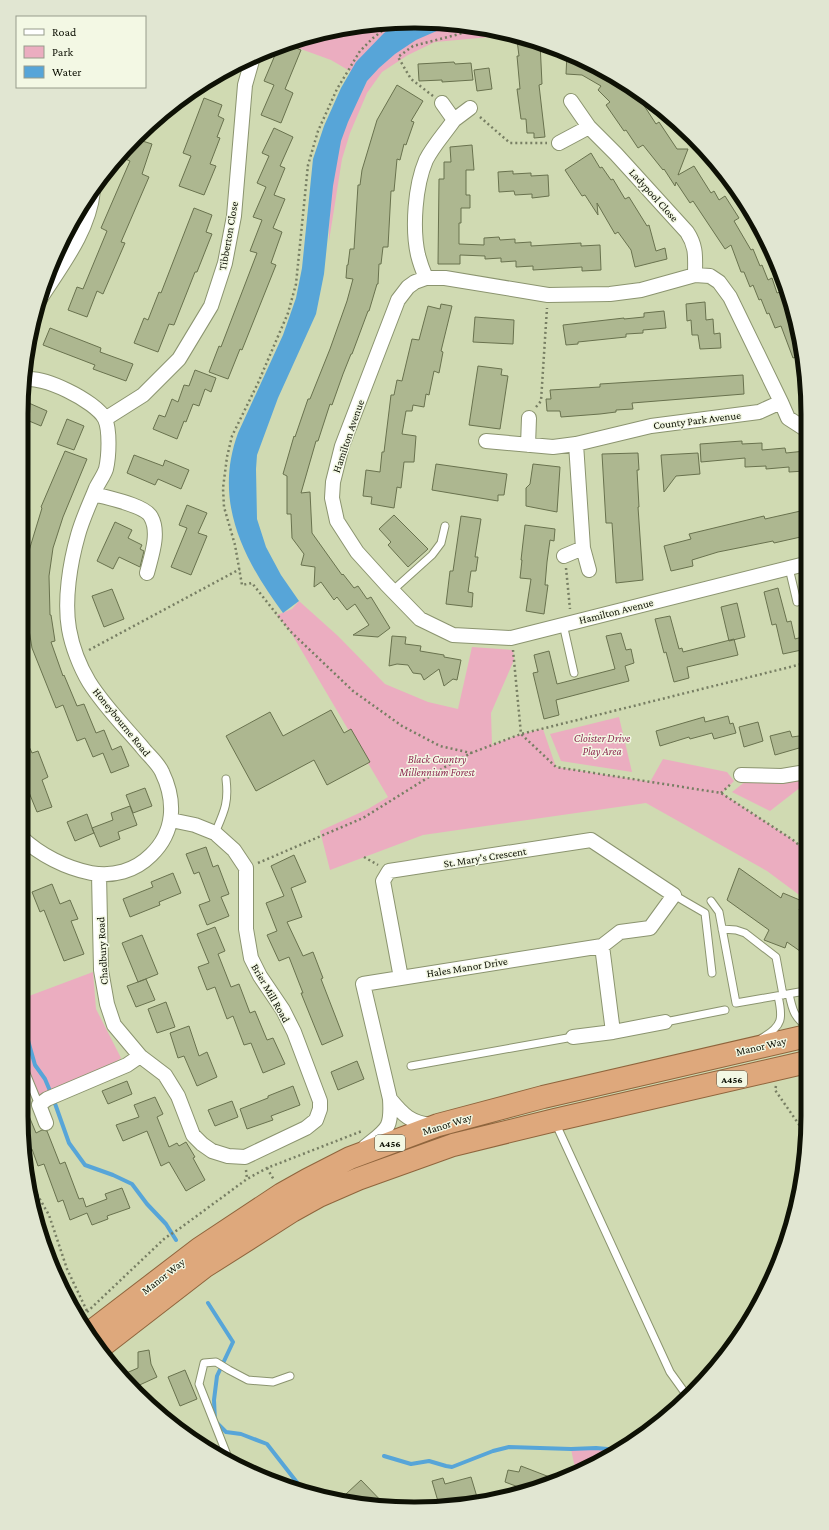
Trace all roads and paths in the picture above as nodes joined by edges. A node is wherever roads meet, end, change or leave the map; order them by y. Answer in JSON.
{"nodes":[{"id":1,"x":384,"y":29,"type":"edge"},
{"id":2,"x":465,"y":31,"type":"edge"},
{"id":3,"x":252,"y":64,"type":"edge"},
{"id":4,"x":571,"y":101,"type":"dead end"},
{"id":5,"x":442,"y":103,"type":"joint"},
{"id":6,"x":470,"y":108,"type":"joint"},
{"id":7,"x":454,"y":120,"type":"junction"},
{"id":8,"x":590,"y":127,"type":"junction"},
{"id":9,"x":559,"y":143,"type":"joint"},
{"id":10,"x":91,"y":204,"type":"edge"},
{"id":11,"x":695,"y":275,"type":"junction"},
{"id":12,"x":426,"y":278,"type":"junction"},
{"id":13,"x":53,"y":279,"type":"edge"},
{"id":14,"x":548,"y":295,"type":"junction"},
{"id":15,"x":30,"y":376,"type":"edge"},
{"id":16,"x":781,"y":402,"type":"junction"},
{"id":17,"x":529,"y":418,"type":"joint"},
{"id":18,"x":105,"y":419,"type":"junction"},
{"id":19,"x":801,"y":426,"type":"edge"},
{"id":20,"x":486,"y":441,"type":"dead end"},
{"id":21,"x":576,"y":444,"type":"junction"},
{"id":22,"x":528,"y":445,"type":"junction"},
{"id":23,"x":94,"y":494,"type":"junction"},
{"id":24,"x":444,"y":526,"type":"dead end"},
{"id":25,"x":583,"y":548,"type":"junction"},
{"id":26,"x":564,"y":556,"type":"joint"},
{"id":27,"x":801,"y":565,"type":"edge"},
{"id":28,"x":789,"y":568,"type":"junction"},
{"id":29,"x":240,"y":570,"type":"junction"},
{"id":30,"x":589,"y":570,"type":"dead end"},
{"id":31,"x":147,"y":573,"type":"dead end"},
{"id":32,"x":392,"y":591,"type":"junction"},
{"id":33,"x":797,"y":602,"type":"dead end"},
{"id":34,"x":567,"y":623,"type":"junction"},
{"id":35,"x":511,"y":638,"type":"junction"},
{"id":36,"x":78,"y":657,"type":"junction"},
{"id":37,"x":801,"y":664,"type":"edge"},
{"id":38,"x":574,"y":673,"type":"dead end"},
{"id":39,"x":521,"y":734,"type":"junction"},
{"id":40,"x":470,"y":753,"type":"junction"},
{"id":41,"x":801,"y":773,"type":"edge"},
{"id":42,"x":741,"y":774,"type":"dead end"},
{"id":43,"x":226,"y":779,"type":"dead end"},
{"id":44,"x":171,"y":820,"type":"junction"},
{"id":45,"x":215,"y":833,"type":"junction"},
{"id":46,"x":28,"y":842,"type":"edge"},
{"id":47,"x":801,"y":846,"type":"edge"},
{"id":48,"x":246,"y":868,"type":"junction"},
{"id":49,"x":99,"y":874,"type":"junction"},
{"id":50,"x":674,"y":895,"type":"junction"},
{"id":51,"x":711,"y":901,"type":"dead end"},
{"id":52,"x":722,"y":929,"type":"junction"},
{"id":53,"x":602,"y":946,"type":"junction"},
{"id":54,"x":712,"y":973,"type":"dead end"},
{"id":55,"x":401,"y":978,"type":"junction"},
{"id":56,"x":801,"y":992,"type":"edge"},
{"id":57,"x":783,"y":995,"type":"junction"},
{"id":58,"x":725,"y":1010,"type":"dead end"},
{"id":59,"x":665,"y":1022,"type":"joint"},
{"id":60,"x":801,"y":1022,"type":"edge"},
{"id":61,"x":613,"y":1032,"type":"junction"},
{"id":62,"x":573,"y":1037,"type":"joint"},
{"id":63,"x":801,"y":1037,"type":"edge"},
{"id":64,"x":140,"y":1056,"type":"junction"},
{"id":65,"x":722,"y":1056,"type":"junction"},
{"id":66,"x":801,"y":1063,"type":"edge"},
{"id":67,"x":411,"y":1066,"type":"dead end"},
{"id":68,"x":28,"y":1071,"type":"edge"},
{"id":69,"x":777,"y":1080,"type":"dead end"},
{"id":70,"x":390,"y":1099,"type":"junction"},
{"id":71,"x":48,"y":1100,"type":"junction"},
{"id":72,"x":320,"y":1109,"type":"joint"},
{"id":73,"x":555,"y":1120,"type":"junction"},
{"id":74,"x":46,"y":1123,"type":"dead end"},
{"id":75,"x":438,"y":1125,"type":"junction"},
{"id":76,"x":801,"y":1127,"type":"edge"},
{"id":77,"x":362,"y":1131,"type":"dead end"},
{"id":78,"x":350,"y":1158,"type":"junction"},
{"id":79,"x":267,"y":1168,"type":"junction"},
{"id":80,"x":276,"y":1185,"type":"dead end"},
{"id":81,"x":35,"y":1191,"type":"edge"},
{"id":82,"x":93,"y":1330,"type":"edge"},
{"id":83,"x":104,"y":1345,"type":"edge"},
{"id":84,"x":290,"y":1376,"type":"dead end"},
{"id":85,"x":685,"y":1392,"type":"edge"},
{"id":86,"x":226,"y":1453,"type":"edge"}],
"edges":[{"from":1,"to":29,"type":"path"},
{"from":2,"to":5,"type":"path"},
{"from":3,"to":18,"type":"street","name":"Tibberton Close"},
{"from":4,"to":8,"type":"street","name":"Ladypool Close"},
{"from":5,"to":7,"type":"street"},
{"from":6,"to":7,"type":"street"},
{"from":6,"to":9,"type":"path"},
{"from":7,"to":12,"type":"street"},
{"from":8,"to":9,"type":"street"},
{"from":8,"to":11,"type":"street","name":"Ladypool Close"},
{"from":10,"to":13,"type":"street"},
{"from":11,"to":14,"type":"street","name":"Hamilton Avenue"},
{"from":11,"to":16,"type":"street","name":"Hamilton Avenue"},
{"from":12,"to":14,"type":"street","name":"Hamilton Avenue"},
{"from":12,"to":32,"type":"street","name":"Hamilton Avenue"},
{"from":14,"to":17,"type":"path"},
{"from":15,"to":18,"type":"street"},
{"from":16,"to":19,"type":"street"},
{"from":16,"to":21,"type":"street","name":"County Park Avenue"},
{"from":17,"to":22,"type":"street"},
{"from":18,"to":23,"type":"street","name":"Honeybourne Road"},
{"from":20,"to":22,"type":"street","name":"County Park Avenue"},
{"from":21,"to":22,"type":"street","name":"County Park Avenue"},
{"from":21,"to":25,"type":"street"},
{"from":23,"to":31,"type":"street"},
{"from":23,"to":36,"type":"street","name":"Honeybourne Road"},
{"from":24,"to":32,"type":"lane"},
{"from":25,"to":26,"type":"street"},
{"from":25,"to":30,"type":"street"},
{"from":26,"to":34,"type":"path"},
{"from":27,"to":28,"type":"street","name":"Hamilton Avenue"},
{"from":28,"to":33,"type":"lane"},
{"from":28,"to":34,"type":"street","name":"Hamilton Avenue"},
{"from":29,"to":36,"type":"path"},
{"from":29,"to":40,"type":"path"},
{"from":32,"to":35,"type":"street","name":"Hamilton Avenue"},
{"from":34,"to":35,"type":"street","name":"Hamilton Avenue"},
{"from":34,"to":38,"type":"lane"},
{"from":35,"to":39,"type":"path"},
{"from":36,"to":44,"type":"street","name":"Honeybourne Road"},
{"from":37,"to":39,"type":"path"},
{"from":39,"to":40,"type":"path"},
{"from":39,"to":47,"type":"path"},
{"from":40,"to":48,"type":"path"},
{"from":41,"to":42,"type":"street"},
{"from":43,"to":45,"type":"lane"},
{"from":44,"to":45,"type":"street"},
{"from":44,"to":49,"type":"street","name":"Honeybourne Road"},
{"from":45,"to":48,"type":"street"},
{"from":46,"to":49,"type":"street","name":"Honeybourne Road"},
{"from":48,"to":72,"type":"street","name":"Brier Mill Road"},
{"from":49,"to":64,"type":"street","name":"Chadbury Road"},
{"from":50,"to":53,"type":"street"},
{"from":50,"to":54,"type":"lane","name":"St. Mary's Crescent"},
{"from":50,"to":55,"type":"street","name":"St. Mary's Crescent"},
{"from":51,"to":52,"type":"lane"},
{"from":52,"to":57,"type":"lane"},
{"from":52,"to":57,"type":"lane"},
{"from":53,"to":55,"type":"street","name":"Hales Manor Drive"},
{"from":53,"to":61,"type":"street"},
{"from":55,"to":70,"type":"street","name":"Hales Manor Drive"},
{"from":56,"to":57,"type":"lane"},
{"from":57,"to":60,"type":"lane"},
{"from":57,"to":65,"type":"lane"},
{"from":58,"to":59,"type":"lane"},
{"from":59,"to":61,"type":"street"},
{"from":61,"to":62,"type":"street"},
{"from":62,"to":67,"type":"lane"},
{"from":63,"to":65,"type":"highway","name":"Manor Way","number":"A456"},
{"from":64,"to":71,"type":"street"},
{"from":64,"to":72,"type":"street","name":"Chadbury Road"},
{"from":65,"to":75,"type":"highway","name":"Manor Way","number":"A456"},
{"from":66,"to":73,"type":"highway","name":"Manor Way","number":"A456"},
{"from":68,"to":71,"type":"lane"},
{"from":69,"to":76,"type":"path"},
{"from":70,"to":75,"type":"street"},
{"from":70,"to":78,"type":"street","name":"Hales Manor Drive"},
{"from":71,"to":74,"type":"street"},
{"from":73,"to":83,"type":"highway","name":"Manor Way","number":"A456"},
{"from":73,"to":85,"type":"lane"},
{"from":75,"to":78,"type":"highway","name":"Manor Way","number":"A456"},
{"from":77,"to":79,"type":"path"},
{"from":78,"to":82,"type":"highway","name":"Manor Way","number":"A456"},
{"from":79,"to":80,"type":"path"},
{"from":79,"to":81,"type":"path"},
{"from":84,"to":86,"type":"lane"}]}
